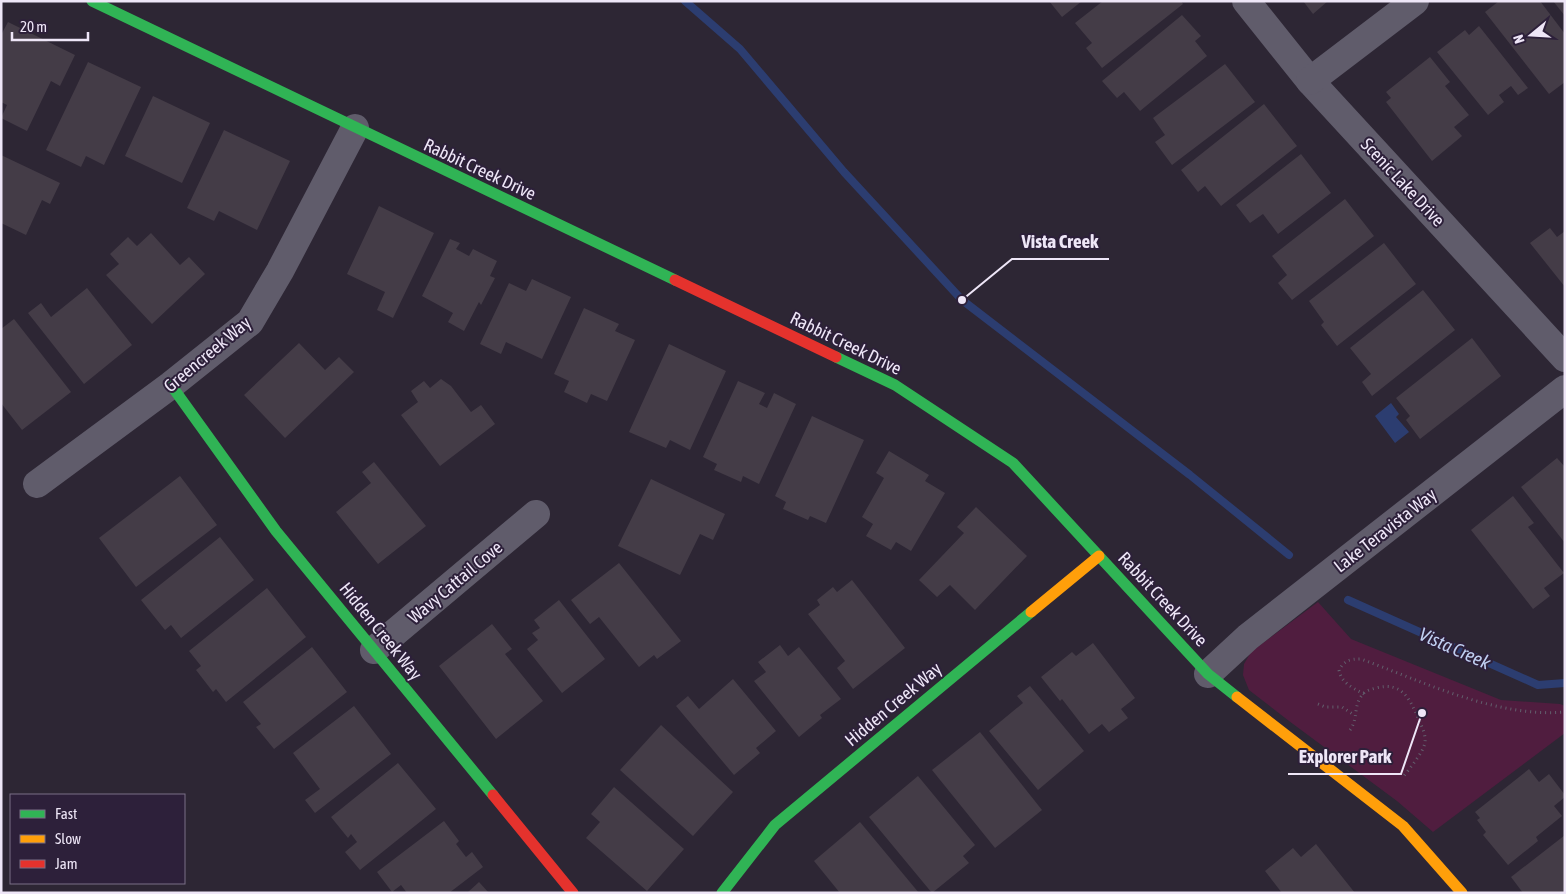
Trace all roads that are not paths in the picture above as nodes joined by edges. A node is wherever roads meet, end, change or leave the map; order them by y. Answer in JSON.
{"nodes":[{"id":1,"x":92,"y":1,"type":"edge"},
{"id":2,"x":1246,"y":1,"type":"edge"},
{"id":3,"x":1415,"y":1,"type":"edge"},
{"id":4,"x":1310,"y":80,"type":"junction"},
{"id":5,"x":355,"y":128,"type":"junction"},
{"id":6,"x":1565,"y":358,"type":"edge"},
{"id":7,"x":171,"y":385,"type":"junction"},
{"id":8,"x":1565,"y":389,"type":"edge"},
{"id":9,"x":37,"y":484,"type":"dead end"},
{"id":10,"x":536,"y":514,"type":"dead end"},
{"id":11,"x":1099,"y":556,"type":"junction"},
{"id":12,"x":374,"y":650,"type":"junction"},
{"id":13,"x":1208,"y":674,"type":"junction"},
{"id":14,"x":573,"y":893,"type":"edge"},
{"id":15,"x":722,"y":893,"type":"edge"},
{"id":16,"x":1462,"y":893,"type":"edge"}],
"edges":[{"from":1,"to":5,"type":"street","name":"Rabbit Creek Drive"},
{"from":2,"to":4,"type":"street","name":"Scenic Lake Drive"},
{"from":3,"to":4,"type":"street"},
{"from":4,"to":6,"type":"street","name":"Scenic Lake Drive"},
{"from":5,"to":7,"type":"street","name":"Greencreek Way"},
{"from":5,"to":11,"type":"street","name":"Rabbit Creek Drive"},
{"from":7,"to":9,"type":"street","name":"Greencreek Way"},
{"from":7,"to":12,"type":"street","name":"Hidden Creek Way"},
{"from":8,"to":13,"type":"street","name":"Lake Teravista Way"},
{"from":10,"to":12,"type":"street","name":"Wavy Cattail Cove"},
{"from":11,"to":13,"type":"street","name":"Rabbit Creek Drive"},
{"from":11,"to":15,"type":"street","name":"Hidden Creek Way"},
{"from":12,"to":14,"type":"street","name":"Hidden Creek Way"},
{"from":13,"to":16,"type":"street","name":"Rabbit Creek Drive"}]}
